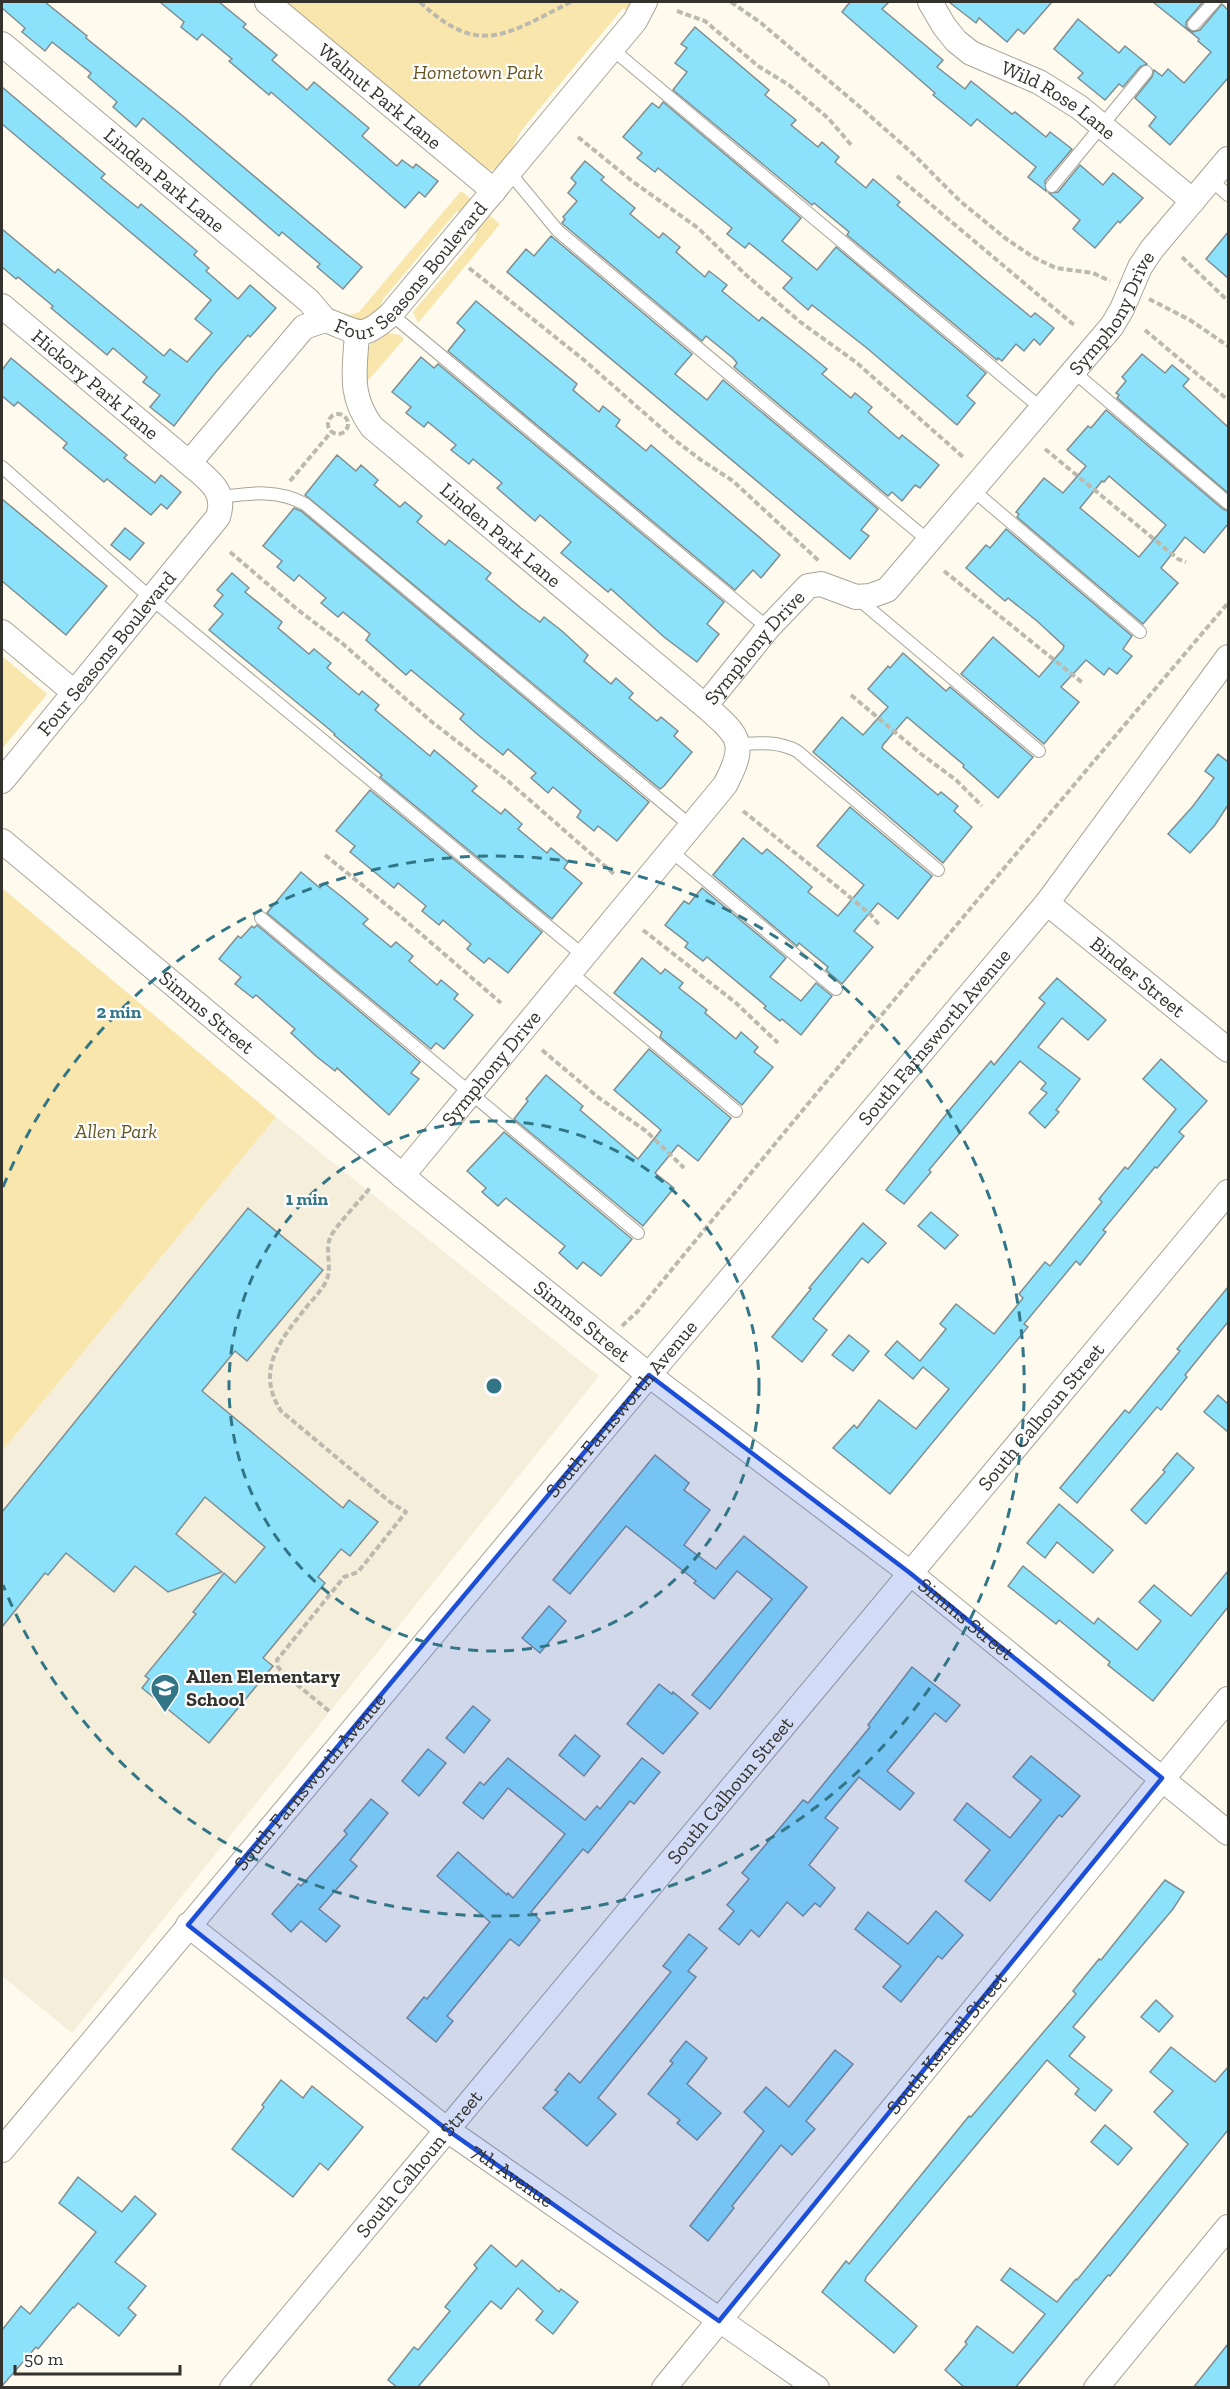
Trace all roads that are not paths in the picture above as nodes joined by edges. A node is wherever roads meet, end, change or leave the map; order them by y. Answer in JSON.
{"nodes":[{"id":1,"x":267,"y":2,"type":"edge"},
{"id":2,"x":645,"y":2,"type":"edge"},
{"id":3,"x":930,"y":2,"type":"edge"},
{"id":4,"x":1214,"y":2,"type":"edge"},
{"id":5,"x":1194,"y":24,"type":"dead end"},
{"id":6,"x":2,"y":44,"type":"edge"},
{"id":7,"x":612,"y":49,"type":"junction"},
{"id":8,"x":1146,"y":72,"type":"dead end"},
{"id":9,"x":1101,"y":126,"type":"junction"},
{"id":10,"x":1228,"y":159,"type":"edge"},
{"id":11,"x":502,"y":182,"type":"junction"},
{"id":12,"x":1052,"y":186,"type":"dead end"},
{"id":13,"x":1220,"y":187,"type":"edge"},
{"id":14,"x":1193,"y":201,"type":"junction"},
{"id":15,"x":2,"y":306,"type":"edge"},
{"id":16,"x":391,"y":314,"type":"junction"},
{"id":17,"x":325,"y":320,"type":"junction"},
{"id":18,"x":357,"y":333,"type":"junction"},
{"id":19,"x":1074,"y":372,"type":"junction"},
{"id":20,"x":1042,"y":409,"type":"junction"},
{"id":21,"x":189,"y":463,"type":"junction"},
{"id":22,"x":2,"y":467,"type":"edge"},
{"id":23,"x":974,"y":491,"type":"junction"},
{"id":24,"x":221,"y":497,"type":"junction"},
{"id":25,"x":1228,"y":503,"type":"edge"},
{"id":26,"x":930,"y":542,"type":"junction"},
{"id":27,"x":856,"y":597,"type":"junction"},
{"id":28,"x":152,"y":599,"type":"junction"},
{"id":29,"x":768,"y":628,"type":"junction"},
{"id":30,"x":2,"y":632,"type":"edge"},
{"id":31,"x":1140,"y":632,"type":"dead end"},
{"id":32,"x":1228,"y":657,"type":"edge"},
{"id":33,"x":75,"y":693,"type":"junction"},
{"id":34,"x":705,"y":706,"type":"junction"},
{"id":35,"x":738,"y":744,"type":"junction"},
{"id":36,"x":1039,"y":751,"type":"dead end"},
{"id":37,"x":2,"y":781,"type":"edge"},
{"id":38,"x":691,"y":826,"type":"junction"},
{"id":39,"x":2,"y":841,"type":"edge"},
{"id":40,"x":671,"y":851,"type":"junction"},
{"id":41,"x":938,"y":870,"type":"dead end"},
{"id":42,"x":1047,"y":903,"type":"junction"},
{"id":43,"x":261,"y":918,"type":"dead end"},
{"id":44,"x":577,"y":964,"type":"junction"},
{"id":45,"x":836,"y":989,"type":"dead end"},
{"id":46,"x":1228,"y":1050,"type":"edge"},
{"id":47,"x":471,"y":1092,"type":"junction"},
{"id":48,"x":736,"y":1112,"type":"dead end"},
{"id":49,"x":402,"y":1176,"type":"junction"},
{"id":50,"x":1228,"y":1192,"type":"edge"},
{"id":51,"x":638,"y":1233,"type":"dead end"},
{"id":52,"x":649,"y":1375,"type":"junction"},
{"id":53,"x":910,"y":1573,"type":"junction"},
{"id":54,"x":1228,"y":1699,"type":"edge"},
{"id":55,"x":1162,"y":1778,"type":"junction"},
{"id":56,"x":1228,"y":1833,"type":"edge"},
{"id":57,"x":188,"y":1925,"type":"junction"},
{"id":58,"x":446,"y":2129,"type":"junction"},
{"id":59,"x":2,"y":2150,"type":"edge"},
{"id":60,"x":1228,"y":2227,"type":"edge"},
{"id":61,"x":719,"y":2321,"type":"junction"},
{"id":62,"x":232,"y":2388,"type":"edge"},
{"id":63,"x":664,"y":2388,"type":"edge"},
{"id":64,"x":817,"y":2388,"type":"edge"},
{"id":65,"x":1096,"y":2388,"type":"edge"}],
"edges":[{"from":1,"to":11,"type":"street","name":"Walnut Park Lane"},
{"from":2,"to":7,"type":"street","name":"Four Seasons Boulevard"},
{"from":3,"to":9,"type":"street","name":"Wild Rose Lane"},
{"from":4,"to":5,"type":"lane"},
{"from":6,"to":17,"type":"street","name":"Linden Park Lane"},
{"from":7,"to":11,"type":"street","name":"Four Seasons Boulevard"},
{"from":7,"to":20,"type":"lane"},
{"from":8,"to":9,"type":"lane"},
{"from":9,"to":12,"type":"lane"},
{"from":9,"to":14,"type":"street","name":"Wild Rose Lane"},
{"from":10,"to":13,"type":"street","name":"Symphony Drive"},
{"from":11,"to":16,"type":"street","name":"Four Seasons Boulevard"},
{"from":11,"to":26,"type":"lane"},
{"from":13,"to":14,"type":"street","name":"Symphony Drive"},
{"from":14,"to":19,"type":"street","name":"Symphony Drive"},
{"from":15,"to":21,"type":"street","name":"Hickory Park Lane"},
{"from":16,"to":18,"type":"street","name":"Four Seasons Boulevard"},
{"from":16,"to":29,"type":"lane"},
{"from":17,"to":18,"type":"street","name":"Four Seasons Boulevard"},
{"from":17,"to":21,"type":"street","name":"Four Seasons Boulevard"},
{"from":18,"to":34,"type":"street","name":"Linden Park Lane"},
{"from":19,"to":20,"type":"street","name":"Symphony Drive"},
{"from":19,"to":25,"type":"lane"},
{"from":20,"to":23,"type":"street","name":"Symphony Drive"},
{"from":21,"to":24,"type":"street"},
{"from":22,"to":28,"type":"lane"},
{"from":23,"to":26,"type":"street","name":"Symphony Drive"},
{"from":23,"to":31,"type":"lane"},
{"from":24,"to":28,"type":"street","name":"Four Seasons Boulevard"},
{"from":24,"to":38,"type":"lane"},
{"from":26,"to":27,"type":"street","name":"Symphony Drive"},
{"from":27,"to":29,"type":"street","name":"Symphony Drive"},
{"from":27,"to":36,"type":"lane"},
{"from":28,"to":33,"type":"street","name":"Four Seasons Boulevard"},
{"from":28,"to":44,"type":"lane"},
{"from":29,"to":34,"type":"street","name":"Symphony Drive"},
{"from":30,"to":33,"type":"street"},
{"from":32,"to":42,"type":"street","name":"South Farnsworth Avenue"},
{"from":33,"to":37,"type":"street","name":"Four Seasons Boulevard"},
{"from":34,"to":35,"type":"street","name":"Symphony Drive"},
{"from":35,"to":38,"type":"street","name":"Symphony Drive"},
{"from":35,"to":41,"type":"lane"},
{"from":38,"to":40,"type":"street","name":"Symphony Drive"},
{"from":39,"to":49,"type":"street","name":"Simms Street"},
{"from":40,"to":44,"type":"street","name":"Symphony Drive"},
{"from":40,"to":45,"type":"lane"},
{"from":42,"to":46,"type":"street","name":"Binder Street"},
{"from":42,"to":52,"type":"street","name":"South Farnsworth Avenue"},
{"from":43,"to":47,"type":"lane"},
{"from":44,"to":47,"type":"street","name":"Symphony Drive"},
{"from":44,"to":48,"type":"lane"},
{"from":47,"to":49,"type":"street","name":"Symphony Drive"},
{"from":47,"to":51,"type":"lane"},
{"from":49,"to":52,"type":"street","name":"Simms Street"},
{"from":50,"to":53,"type":"street","name":"South Calhoun Street"},
{"from":52,"to":53,"type":"street","name":"Simms Street"},
{"from":52,"to":57,"type":"street","name":"South Farnsworth Avenue"},
{"from":53,"to":55,"type":"street","name":"Simms Street"},
{"from":53,"to":58,"type":"street","name":"South Calhoun Street"},
{"from":54,"to":55,"type":"street","name":"South Kendall Street"},
{"from":55,"to":56,"type":"street","name":"Simms Street"},
{"from":55,"to":61,"type":"street","name":"South Kendall Street"},
{"from":57,"to":58,"type":"street","name":"7th Avenue"},
{"from":57,"to":59,"type":"street","name":"South Farnsworth Avenue"},
{"from":58,"to":61,"type":"street","name":"7th Avenue"},
{"from":58,"to":62,"type":"street","name":"South Calhoun Street"},
{"from":60,"to":65,"type":"street"},
{"from":61,"to":63,"type":"street","name":"South Kendall Street"},
{"from":61,"to":64,"type":"street","name":"7th Avenue"}]}
